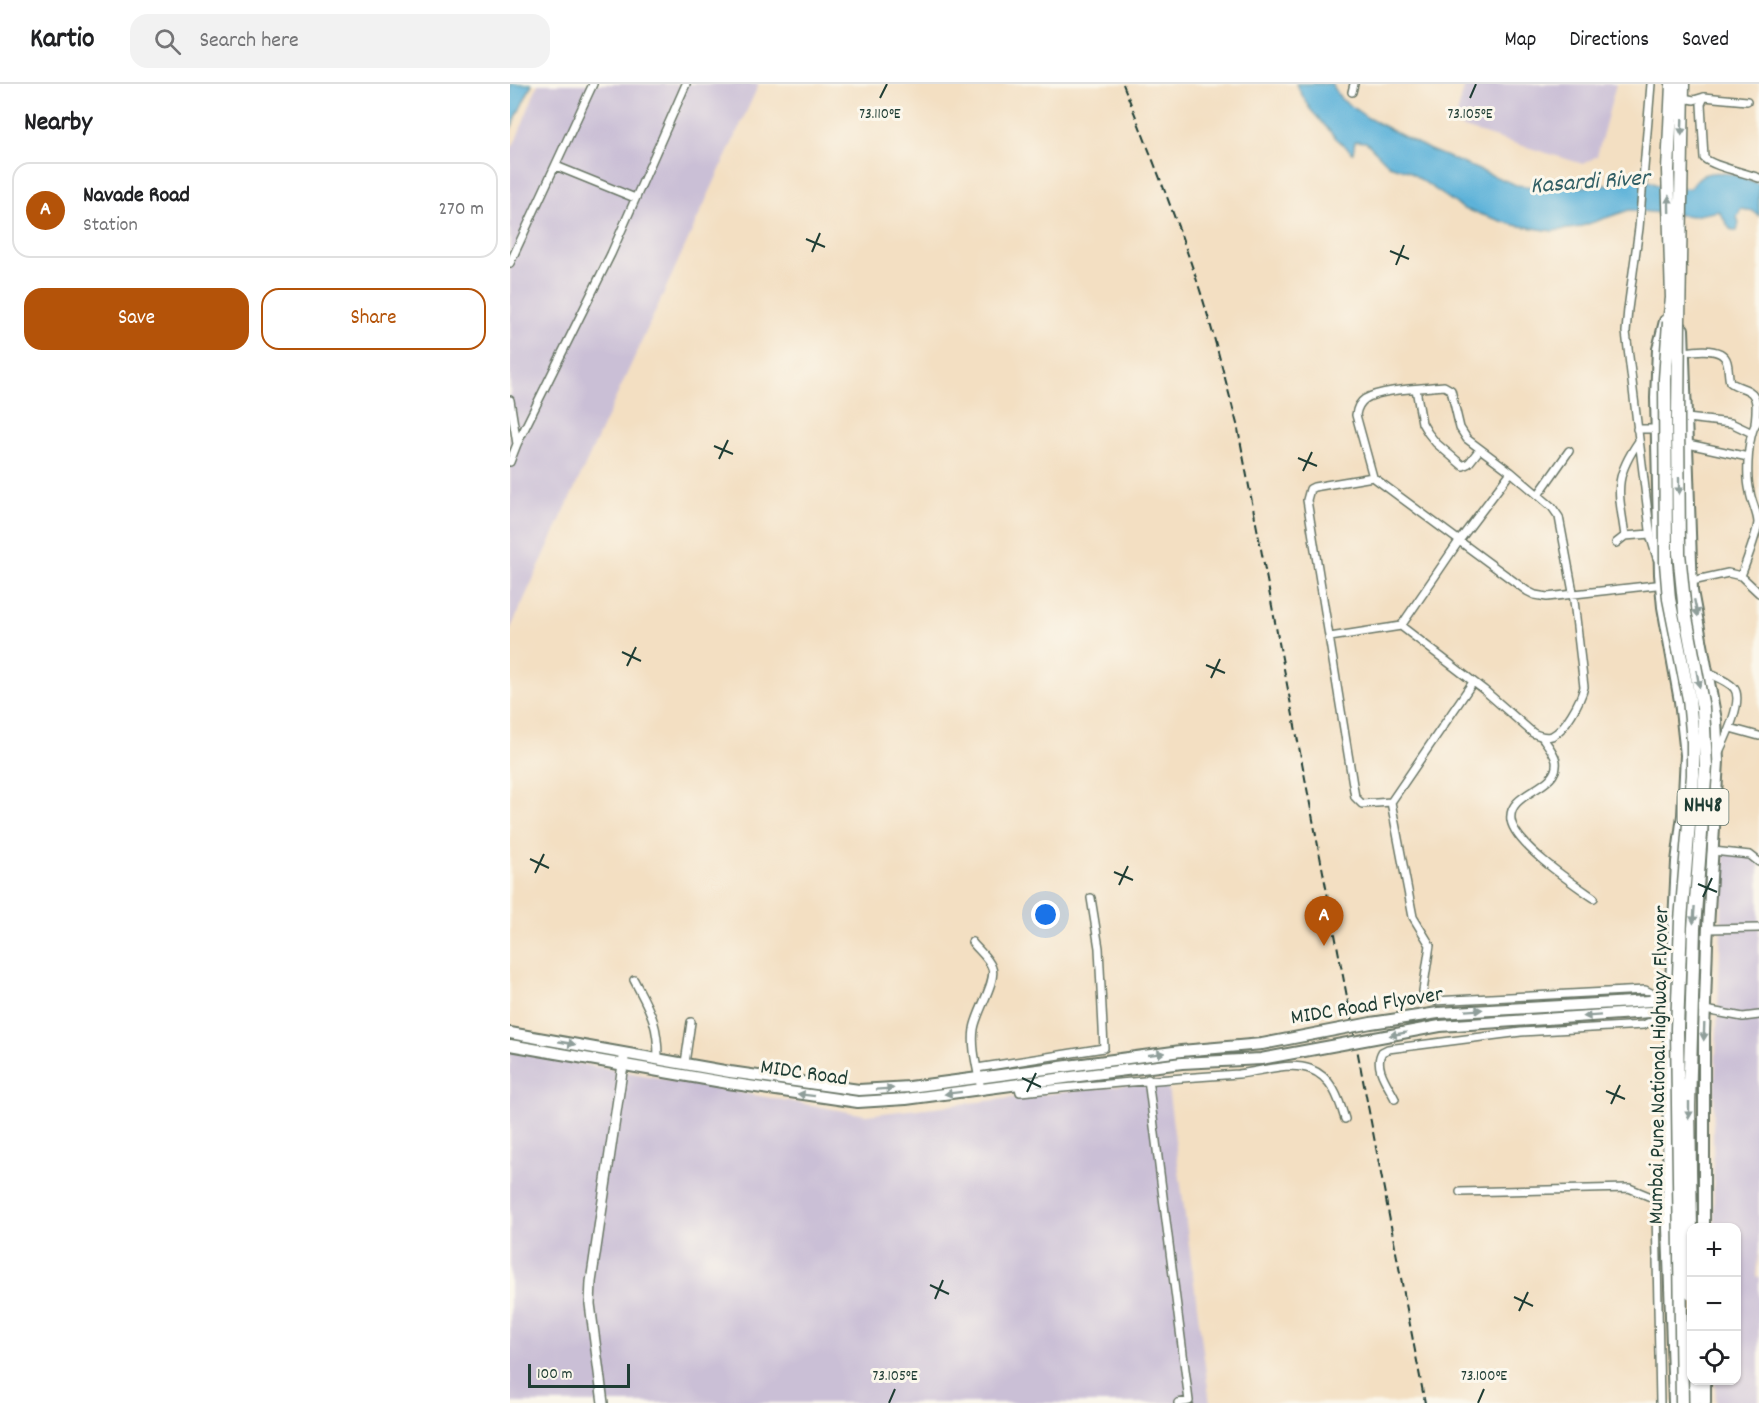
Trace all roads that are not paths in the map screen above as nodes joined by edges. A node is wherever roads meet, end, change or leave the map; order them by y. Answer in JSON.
{"nodes":[{"id":1,"x":593,"y":84,"type":"edge"},
{"id":2,"x":686,"y":84,"type":"edge"},
{"id":3,"x":1354,"y":84,"type":"edge"},
{"id":4,"x":1651,"y":84,"type":"edge"},
{"id":5,"x":1672,"y":84,"type":"edge"},
{"id":6,"x":1683,"y":84,"type":"edge"},
{"id":7,"x":1352,"y":93,"type":"dead end"},
{"id":8,"x":1704,"y":97,"type":"junction"},
{"id":9,"x":1683,"y":98,"type":"junction"},
{"id":10,"x":1747,"y":101,"type":"dead end"},
{"id":11,"x":556,"y":166,"type":"junction"},
{"id":12,"x":1675,"y":170,"type":"junction"},
{"id":13,"x":1759,"y":178,"type":"edge"},
{"id":14,"x":635,"y":198,"type":"junction"},
{"id":15,"x":510,"y":263,"type":"edge"},
{"id":16,"x":1676,"y":298,"type":"junction"},
{"id":17,"x":1674,"y":322,"type":"junction"},
{"id":18,"x":1686,"y":352,"type":"junction"},
{"id":19,"x":1416,"y":389,"type":"junction"},
{"id":20,"x":510,"y":400,"type":"edge"},
{"id":21,"x":1687,"y":418,"type":"junction"},
{"id":22,"x":1757,"y":422,"type":"edge"},
{"id":23,"x":1637,"y":429,"type":"junction"},
{"id":24,"x":1657,"y":429,"type":"junction"},
{"id":25,"x":1752,"y":433,"type":"junction"},
{"id":26,"x":1639,"y":441,"type":"junction"},
{"id":27,"x":517,"y":444,"type":"junction"},
{"id":28,"x":1688,"y":444,"type":"junction"},
{"id":29,"x":1480,"y":449,"type":"junction"},
{"id":30,"x":1569,"y":451,"type":"dead end"},
{"id":31,"x":1748,"y":457,"type":"junction"},
{"id":32,"x":510,"y":462,"type":"edge"},
{"id":33,"x":1511,"y":472,"type":"junction"},
{"id":34,"x":1373,"y":477,"type":"junction"},
{"id":35,"x":1538,"y":495,"type":"junction"},
{"id":36,"x":1759,"y":522,"type":"edge"},
{"id":37,"x":1650,"y":534,"type":"junction"},
{"id":38,"x":1625,"y":536,"type":"junction"},
{"id":39,"x":1459,"y":541,"type":"junction"},
{"id":40,"x":1616,"y":543,"type":"dead end"},
{"id":41,"x":1660,"y":569,"type":"junction"},
{"id":42,"x":1741,"y":576,"type":"junction"},
{"id":43,"x":1692,"y":581,"type":"junction"},
{"id":44,"x":1661,"y":583,"type":"junction"},
{"id":45,"x":1574,"y":592,"type":"junction"},
{"id":46,"x":1759,"y":592,"type":"edge"},
{"id":47,"x":1401,"y":626,"type":"junction"},
{"id":48,"x":1330,"y":637,"type":"junction"},
{"id":49,"x":1708,"y":673,"type":"junction"},
{"id":50,"x":1473,"y":682,"type":"junction"},
{"id":51,"x":1730,"y":728,"type":"junction"},
{"id":52,"x":1759,"y":736,"type":"edge"},
{"id":53,"x":1542,"y":737,"type":"junction"},
{"id":54,"x":1718,"y":754,"type":"junction"},
{"id":55,"x":1391,"y":802,"type":"junction"},
{"id":56,"x":1713,"y":851,"type":"junction"},
{"id":57,"x":1759,"y":862,"type":"edge"},
{"id":58,"x":1091,"y":898,"type":"dead end"},
{"id":59,"x":1594,"y":898,"type":"dead end"},
{"id":60,"x":1759,"y":928,"type":"edge"},
{"id":61,"x":1708,"y":929,"type":"junction"},
{"id":62,"x":972,"y":942,"type":"dead end"},
{"id":63,"x":634,"y":980,"type":"dead end"},
{"id":64,"x":1668,"y":1001,"type":"junction"},
{"id":65,"x":1650,"y":1006,"type":"junction"},
{"id":66,"x":1705,"y":1010,"type":"junction"},
{"id":67,"x":1668,"y":1013,"type":"junction"},
{"id":68,"x":1759,"y":1015,"type":"edge"},
{"id":69,"x":691,"y":1022,"type":"dead end"},
{"id":70,"x":510,"y":1033,"type":"edge"},
{"id":71,"x":510,"y":1045,"type":"edge"},
{"id":72,"x":658,"y":1058,"type":"junction"},
{"id":73,"x":624,"y":1060,"type":"junction"},
{"id":74,"x":1095,"y":1062,"type":"junction"},
{"id":75,"x":685,"y":1063,"type":"junction"},
{"id":76,"x":978,"y":1073,"type":"junction"},
{"id":77,"x":1098,"y":1074,"type":"junction"},
{"id":78,"x":1148,"y":1079,"type":"junction"},
{"id":79,"x":1018,"y":1084,"type":"junction"},
{"id":80,"x":981,"y":1090,"type":"junction"},
{"id":81,"x":1395,"y":1099,"type":"dead end"},
{"id":82,"x":1345,"y":1119,"type":"dead end"},
{"id":83,"x":1460,"y":1192,"type":"dead end"},
{"id":84,"x":1668,"y":1204,"type":"junction"},
{"id":85,"x":1704,"y":1223,"type":"edge"},
{"id":86,"x":1692,"y":1277,"type":"edge"},
{"id":87,"x":1694,"y":1385,"type":"edge"},
{"id":88,"x":1705,"y":1385,"type":"edge"},
{"id":89,"x":603,"y":1403,"type":"edge"},
{"id":90,"x":1178,"y":1403,"type":"edge"},
{"id":91,"x":1660,"y":1403,"type":"edge"},
{"id":92,"x":1674,"y":1403,"type":"edge"},
{"id":93,"x":1682,"y":1403,"type":"edge"},
{"id":94,"x":1694,"y":1403,"type":"edge"},
{"id":95,"x":1705,"y":1403,"type":"edge"}],
"edges":[{"from":1,"to":11,"type":"street"},
{"from":2,"to":14,"type":"street"},
{"from":3,"to":7,"type":"street"},
{"from":4,"to":23,"type":"street"},
{"from":5,"to":12,"type":"highway","number":"NH48"},
{"from":6,"to":9,"type":"highway","number":"NH48"},
{"from":8,"to":9,"type":"street"},
{"from":8,"to":10,"type":"street"},
{"from":8,"to":13,"type":"street"},
{"from":9,"to":12,"type":"highway","number":"NH48","one_way":true},
{"from":11,"to":14,"type":"street"},
{"from":11,"to":15,"type":"street"},
{"from":12,"to":16,"type":"highway","number":"NH48"},
{"from":14,"to":27,"type":"street"},
{"from":16,"to":17,"type":"highway","name":"Mumbai Pune National Highway Flyover","number":"NH48"},
{"from":16,"to":18,"type":"main road"},
{"from":16,"to":24,"type":"main road"},
{"from":17,"to":86,"type":"highway","name":"Mumbai Pune National Highway Flyover","number":"NH48","one_way":true,"bridge":true},
{"from":17,"to":93,"type":"highway","name":"Mumbai Pune National Highway Flyover","number":"NH48","bridge":true},
{"from":18,"to":21,"type":"main road"},
{"from":18,"to":22,"type":"street"},
{"from":19,"to":29,"type":"street"},
{"from":19,"to":29,"type":"street"},
{"from":19,"to":34,"type":"street"},
{"from":20,"to":27,"type":"street"},
{"from":21,"to":25,"type":"street"},
{"from":21,"to":28,"type":"main road"},
{"from":22,"to":25,"type":"street"},
{"from":23,"to":24,"type":"street"},
{"from":23,"to":26,"type":"street"},
{"from":24,"to":41,"type":"main road"},
{"from":25,"to":31,"type":"street"},
{"from":26,"to":37,"type":"street"},
{"from":26,"to":38,"type":"street"},
{"from":27,"to":32,"type":"street"},
{"from":28,"to":31,"type":"street"},
{"from":28,"to":43,"type":"main road"},
{"from":29,"to":33,"type":"street"},
{"from":30,"to":35,"type":"street"},
{"from":31,"to":36,"type":"street"},
{"from":33,"to":35,"type":"street"},
{"from":33,"to":39,"type":"street"},
{"from":34,"to":39,"type":"street"},
{"from":34,"to":48,"type":"street"},
{"from":35,"to":45,"type":"street"},
{"from":36,"to":42,"type":"street"},
{"from":37,"to":38,"type":"street"},
{"from":37,"to":41,"type":"street"},
{"from":38,"to":40,"type":"street"},
{"from":39,"to":45,"type":"street"},
{"from":39,"to":47,"type":"street"},
{"from":41,"to":44,"type":"main road"},
{"from":42,"to":43,"type":"street"},
{"from":42,"to":46,"type":"street"},
{"from":43,"to":44,"type":"street"},
{"from":43,"to":49,"type":"main road","one_way":true},
{"from":44,"to":45,"type":"street"},
{"from":44,"to":64,"type":"main road"},
{"from":45,"to":53,"type":"street"},
{"from":47,"to":48,"type":"street"},
{"from":47,"to":50,"type":"street"},
{"from":48,"to":55,"type":"street"},
{"from":49,"to":51,"type":"street"},
{"from":49,"to":54,"type":"main road"},
{"from":50,"to":53,"type":"street"},
{"from":50,"to":55,"type":"street"},
{"from":51,"to":52,"type":"street"},
{"from":51,"to":54,"type":"street"},
{"from":53,"to":59,"type":"street"},
{"from":54,"to":56,"type":"main road"},
{"from":55,"to":64,"type":"street"},
{"from":56,"to":57,"type":"street"},
{"from":56,"to":61,"type":"main road"},
{"from":58,"to":76,"type":"street"},
{"from":60,"to":61,"type":"street"},
{"from":61,"to":66,"type":"main road"},
{"from":62,"to":76,"type":"street"},
{"from":63,"to":72,"type":"street"},
{"from":64,"to":65,"type":"main road"},
{"from":64,"to":66,"type":"main road"},
{"from":64,"to":67,"type":"main road"},
{"from":65,"to":67,"type":"main road"},
{"from":74,"to":65,"type":"main road","name":"MIDC Road Flyover","one_way":true,"bridge":true},
{"from":65,"to":77,"type":"main road","name":"MIDC Road Flyover","one_way":true,"bridge":true},
{"from":66,"to":67,"type":"main road"},
{"from":66,"to":68,"type":"street"},
{"from":66,"to":85,"type":"main road","one_way":true},
{"from":67,"to":81,"type":"street"},
{"from":67,"to":84,"type":"main road"},
{"from":69,"to":75,"type":"street"},
{"from":70,"to":73,"type":"main road","name":"MIDC Road","one_way":true},
{"from":71,"to":73,"type":"main road","name":"MIDC Road"},
{"from":72,"to":73,"type":"main road","name":"MIDC Road"},
{"from":72,"to":75,"type":"main road","name":"MIDC Road"},
{"from":80,"to":73,"type":"main road","name":"MIDC Road","one_way":true},
{"from":73,"to":89,"type":"street"},
{"from":74,"to":76,"type":"main road","name":"MIDC Road"},
{"from":74,"to":77,"type":"main road"},
{"from":75,"to":76,"type":"main road","name":"MIDC Road","one_way":true},
{"from":76,"to":80,"type":"street"},
{"from":77,"to":79,"type":"main road","name":"MIDC Road"},
{"from":78,"to":79,"type":"street"},
{"from":78,"to":82,"type":"street"},
{"from":78,"to":90,"type":"street"},
{"from":79,"to":80,"type":"main road","name":"MIDC Road"},
{"from":83,"to":84,"type":"street"},
{"from":84,"to":91,"type":"street"},
{"from":84,"to":92,"type":"main road"},
{"from":87,"to":94,"type":"highway"},
{"from":88,"to":95,"type":"main road"}]}
